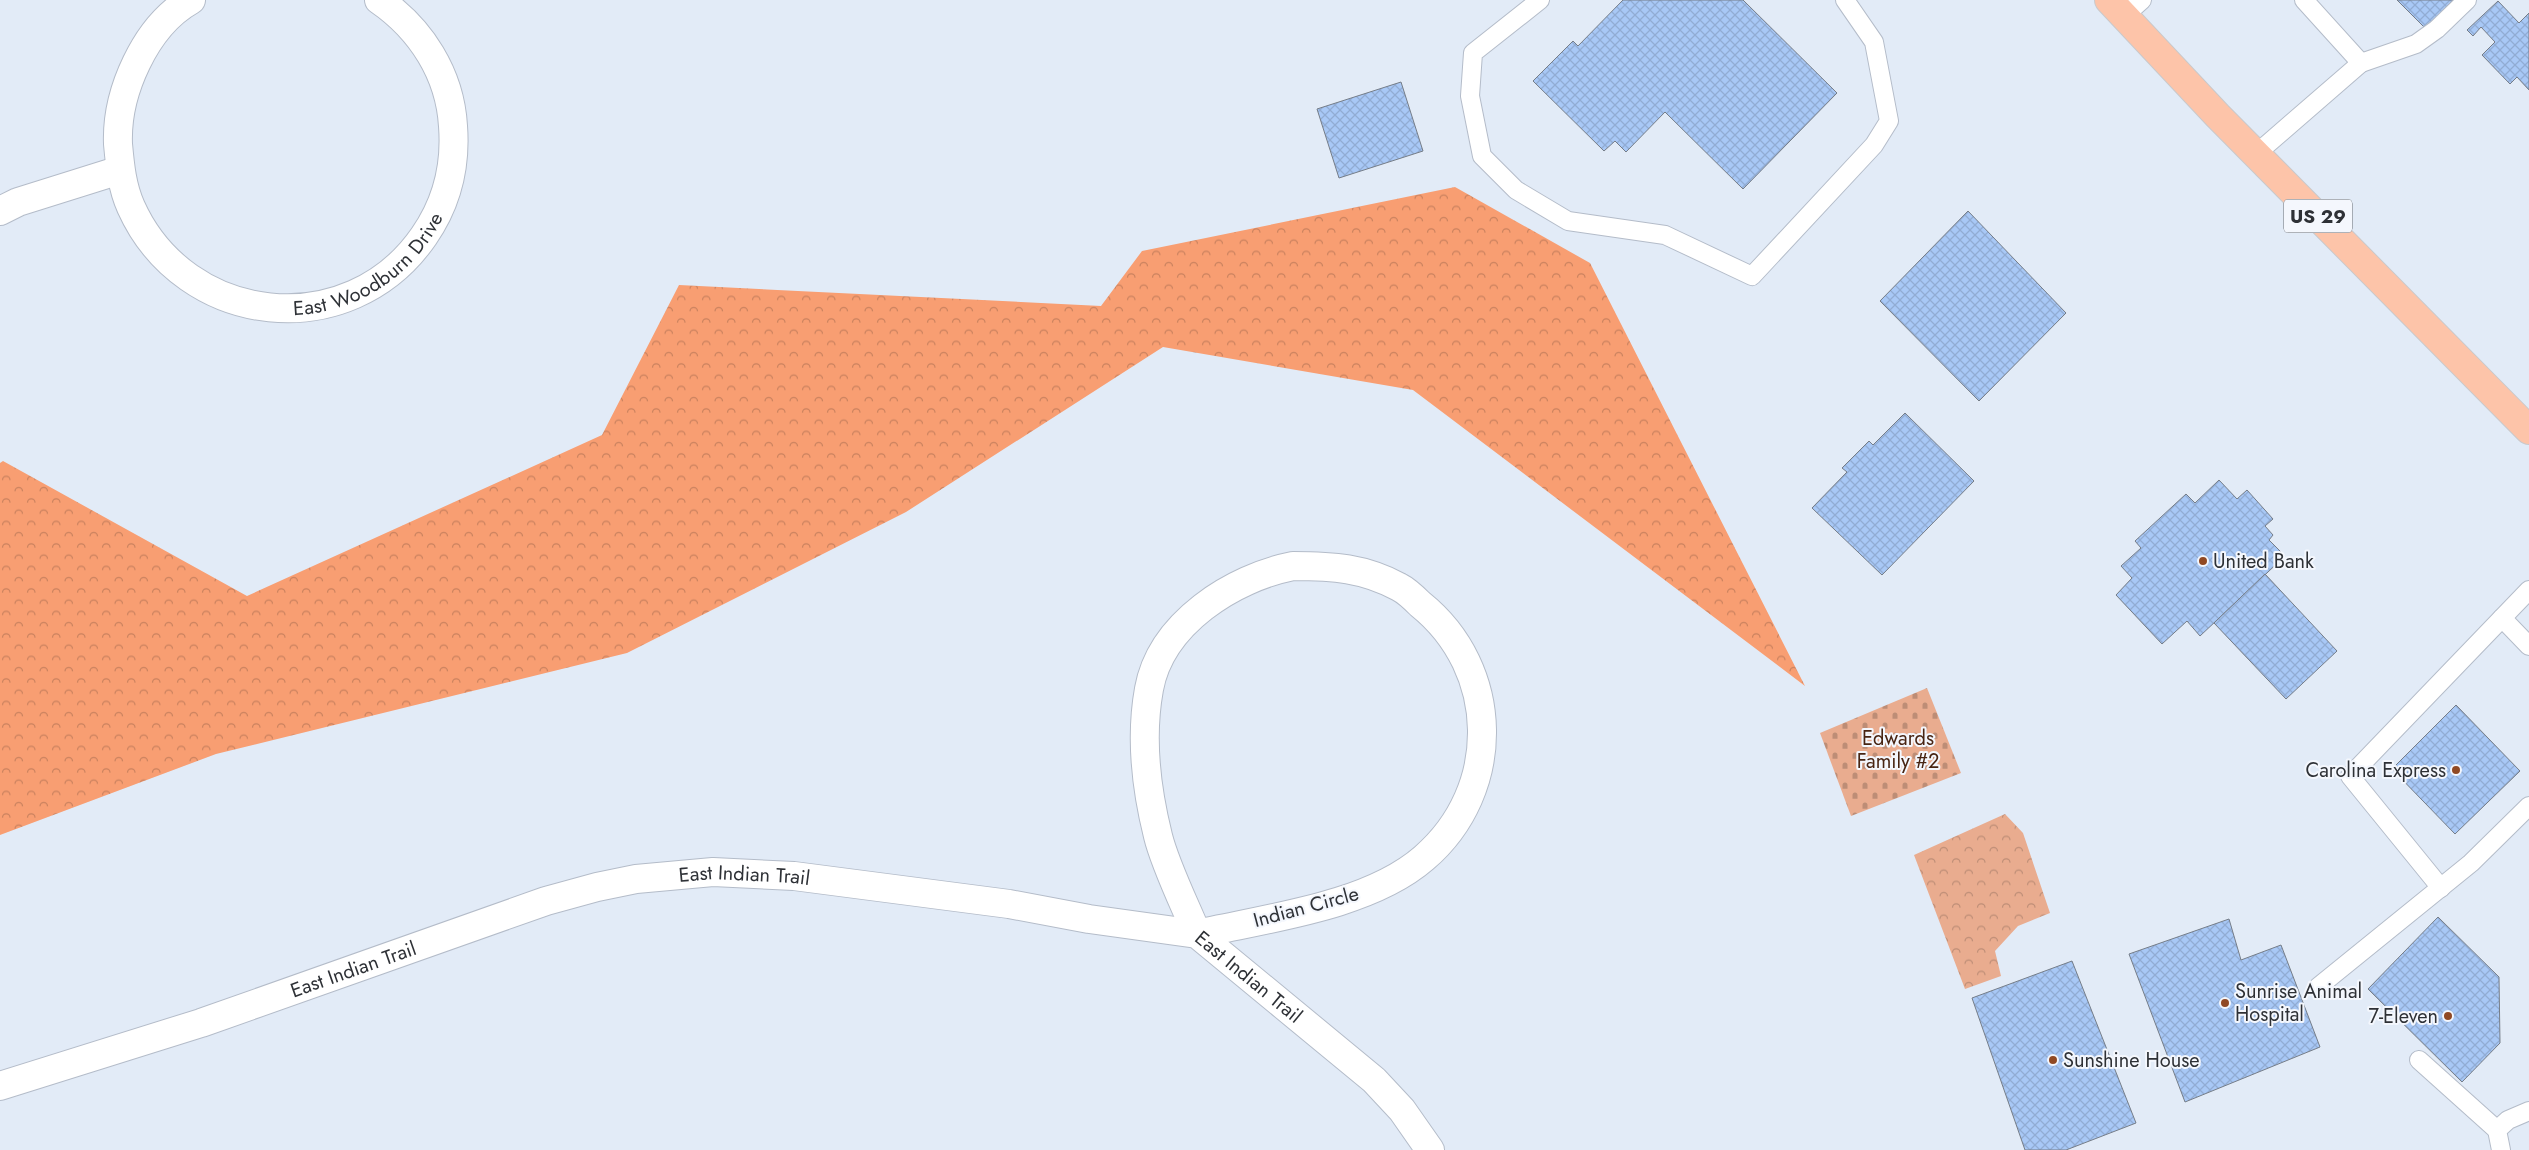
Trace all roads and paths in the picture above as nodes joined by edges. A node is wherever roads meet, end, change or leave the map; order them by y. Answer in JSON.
{"nodes":[{"id":1,"x":191,"y":0,"type":"edge"},
{"id":2,"x":379,"y":0,"type":"edge"},
{"id":3,"x":1540,"y":0,"type":"edge"},
{"id":4,"x":1845,"y":0,"type":"edge"},
{"id":5,"x":2304,"y":0,"type":"edge"},
{"id":6,"x":2467,"y":0,"type":"edge"},
{"id":7,"x":2125,"y":5,"type":"edge"},
{"id":8,"x":2361,"y":63,"type":"junction"},
{"id":9,"x":2256,"y":154,"type":"junction"},
{"id":10,"x":120,"y":170,"type":"junction"},
{"id":11,"x":0,"y":211,"type":"edge"},
{"id":12,"x":2529,"y":430,"type":"edge"},
{"id":13,"x":2529,"y":590,"type":"edge"},
{"id":14,"x":2502,"y":618,"type":"junction"},
{"id":15,"x":2529,"y":646,"type":"edge"},
{"id":16,"x":2529,"y":806,"type":"edge"},
{"id":17,"x":2440,"y":888,"type":"junction"},
{"id":18,"x":1197,"y":934,"type":"junction"},
{"id":19,"x":2318,"y":987,"type":"dead end"},
{"id":20,"x":2419,"y":1060,"type":"dead end"},
{"id":21,"x":0,"y":1086,"type":"edge"},
{"id":22,"x":2529,"y":1111,"type":"edge"},
{"id":23,"x":2497,"y":1130,"type":"junction"},
{"id":24,"x":1430,"y":1150,"type":"edge"},
{"id":25,"x":2501,"y":1150,"type":"edge"}],
"edges":[{"from":1,"to":10,"type":"street","name":"East Woodburn Drive"},
{"from":2,"to":10,"type":"street","name":"East Woodburn Drive"},
{"from":3,"to":4,"type":"lane"},
{"from":5,"to":8,"type":"lane"},
{"from":6,"to":8,"type":"lane"},
{"from":7,"to":9,"type":"main road","number":"US 29"},
{"from":8,"to":9,"type":"lane"},
{"from":9,"to":12,"type":"main road","number":"US 29"},
{"from":10,"to":11,"type":"street"},
{"from":13,"to":14,"type":"lane"},
{"from":14,"to":15,"type":"lane"},
{"from":14,"to":17,"type":"lane"},
{"from":16,"to":17,"type":"lane"},
{"from":17,"to":19,"type":"lane"},
{"from":18,"to":18,"type":"street","name":"Indian Circle"},
{"from":18,"to":21,"type":"street","name":"East Indian Trail"},
{"from":18,"to":24,"type":"street","name":"East Indian Trail"},
{"from":20,"to":23,"type":"lane"},
{"from":22,"to":23,"type":"lane"},
{"from":23,"to":25,"type":"lane"}]}
